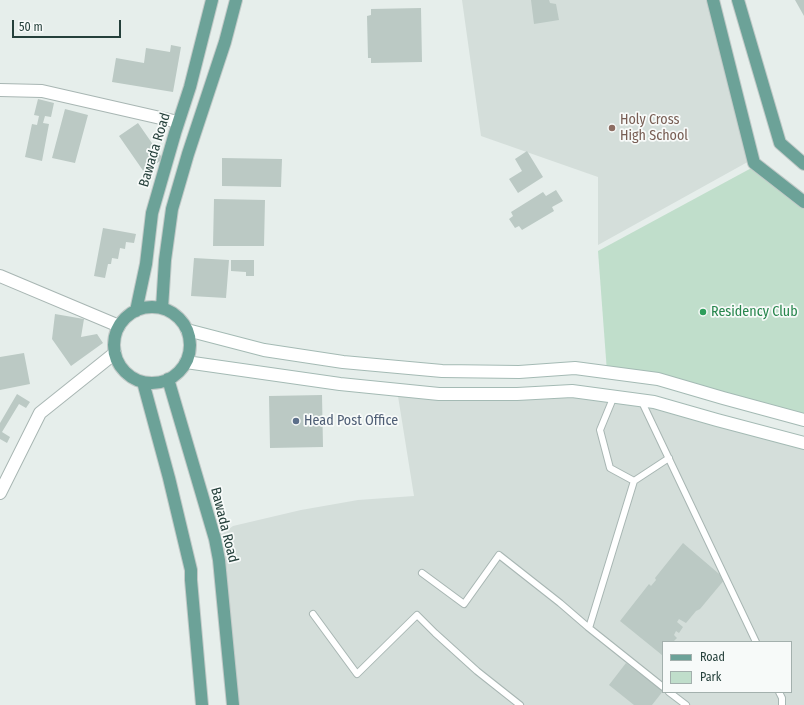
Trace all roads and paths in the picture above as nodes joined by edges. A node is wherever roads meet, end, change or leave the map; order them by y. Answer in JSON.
{"nodes":[{"id":1,"x":212,"y":0,"type":"edge"},
{"id":2,"x":236,"y":0,"type":"edge"},
{"id":3,"x":713,"y":0,"type":"edge"},
{"id":4,"x":738,"y":0,"type":"edge"},
{"id":5,"x":0,"y":90,"type":"edge"},
{"id":6,"x":178,"y":122,"type":"junction"},
{"id":7,"x":804,"y":164,"type":"edge"},
{"id":8,"x":804,"y":202,"type":"edge"},
{"id":9,"x":0,"y":276,"type":"edge"},
{"id":10,"x":162,"y":308,"type":"junction"},
{"id":11,"x":136,"y":311,"type":"junction"},
{"id":12,"x":119,"y":326,"type":"junction"},
{"id":13,"x":187,"y":330,"type":"junction"},
{"id":14,"x":115,"y":353,"type":"junction"},
{"id":15,"x":186,"y":362,"type":"junction"},
{"id":16,"x":168,"y":380,"type":"junction"},
{"id":17,"x":143,"y":382,"type":"junction"},
{"id":18,"x":614,"y":396,"type":"junction"},
{"id":19,"x":641,"y":400,"type":"junction"},
{"id":20,"x":804,"y":420,"type":"edge"},
{"id":21,"x":804,"y":443,"type":"edge"},
{"id":22,"x":669,"y":458,"type":"junction"},
{"id":23,"x":634,"y":481,"type":"junction"},
{"id":24,"x":0,"y":493,"type":"edge"},
{"id":25,"x":422,"y":573,"type":"dead end"},
{"id":26,"x":313,"y":614,"type":"dead end"},
{"id":27,"x":589,"y":628,"type":"junction"},
{"id":28,"x":756,"y":641,"type":"edge"},
{"id":29,"x":662,"y":686,"type":"edge"},
{"id":30,"x":670,"y":693,"type":"edge"},
{"id":31,"x":780,"y":693,"type":"edge"},
{"id":32,"x":202,"y":705,"type":"edge"},
{"id":33,"x":233,"y":705,"type":"edge"},
{"id":34,"x":520,"y":705,"type":"edge"},
{"id":35,"x":686,"y":705,"type":"edge"},
{"id":36,"x":782,"y":705,"type":"edge"}],
"edges":[{"from":1,"to":6,"type":"main road","name":"Bawada Road"},
{"from":2,"to":10,"type":"main road"},
{"from":3,"to":8,"type":"main road"},
{"from":4,"to":7,"type":"main road"},
{"from":5,"to":6,"type":"main road"},
{"from":6,"to":11,"type":"main road","name":"Bawada Road"},
{"from":9,"to":12,"type":"main road"},
{"from":10,"to":11,"type":"main road"},
{"from":10,"to":13,"type":"main road"},
{"from":11,"to":12,"type":"main road"},
{"from":12,"to":14,"type":"main road"},
{"from":13,"to":15,"type":"main road"},
{"from":13,"to":20,"type":"main road"},
{"from":14,"to":17,"type":"main road"},
{"from":14,"to":24,"type":"main road"},
{"from":15,"to":16,"type":"main road"},
{"from":15,"to":18,"type":"main road"},
{"from":16,"to":17,"type":"main road"},
{"from":16,"to":33,"type":"main road","name":"Bawada Road"},
{"from":17,"to":32,"type":"main road"},
{"from":18,"to":19,"type":"main road"},
{"from":18,"to":23,"type":"lane"},
{"from":19,"to":21,"type":"main road"},
{"from":19,"to":22,"type":"lane"},
{"from":22,"to":23,"type":"lane"},
{"from":22,"to":28,"type":"lane"},
{"from":23,"to":27,"type":"lane"},
{"from":25,"to":27,"type":"lane"},
{"from":26,"to":34,"type":"lane"},
{"from":27,"to":29,"type":"lane"},
{"from":30,"to":35,"type":"lane"},
{"from":31,"to":36,"type":"lane"}]}
